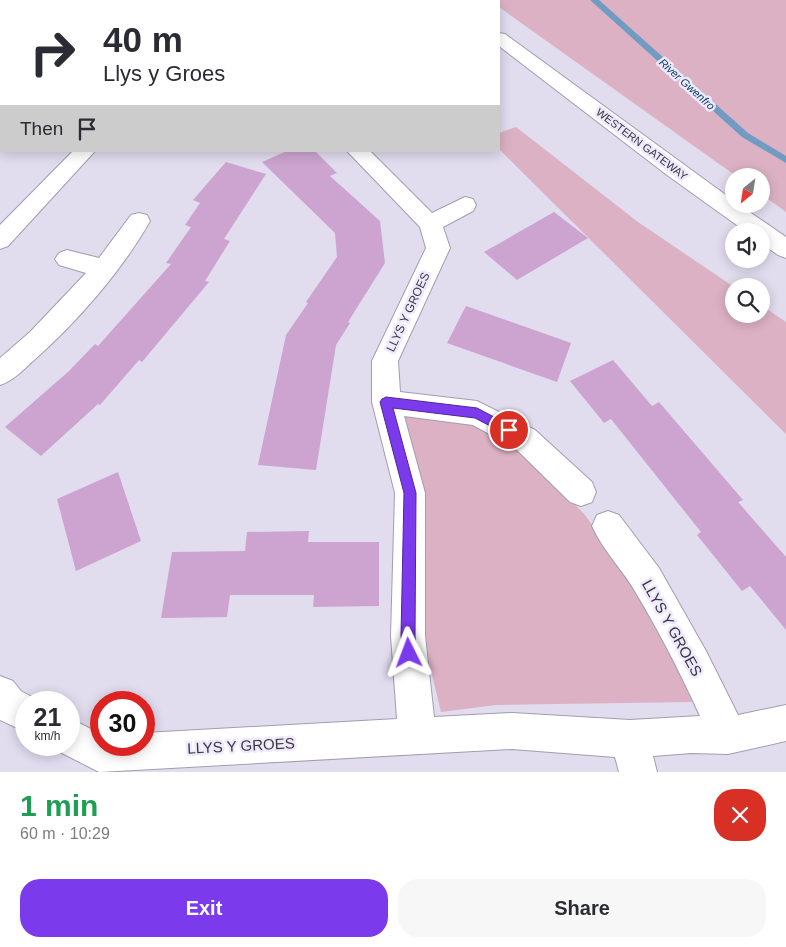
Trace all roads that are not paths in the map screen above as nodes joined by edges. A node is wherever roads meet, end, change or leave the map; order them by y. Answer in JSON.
{"nodes":[{"id":1,"x":500,"y":39,"type":"edge"},
{"id":2,"x":85,"y":152,"type":"edge"},
{"id":3,"x":358,"y":152,"type":"edge"},
{"id":4,"x":465,"y":205,"type":"dead end"},
{"id":5,"x":139,"y":221,"type":"dead end"},
{"id":6,"x":430,"y":224,"type":"junction"},
{"id":7,"x":0,"y":240,"type":"edge"},
{"id":8,"x":786,"y":248,"type":"edge"},
{"id":9,"x":67,"y":260,"type":"dead end"},
{"id":10,"x":105,"y":269,"type":"junction"},
{"id":11,"x":0,"y":374,"type":"edge"},
{"id":12,"x":386,"y":402,"type":"junction"},
{"id":13,"x":581,"y":492,"type":"dead end"},
{"id":14,"x":608,"y":526,"type":"dead end"},
{"id":15,"x":786,"y":723,"type":"edge"},
{"id":16,"x":728,"y":735,"type":"junction"},
{"id":17,"x":417,"y":736,"type":"junction"},
{"id":18,"x":80,"y":742,"type":"edge"},
{"id":19,"x":634,"y":756,"type":"edge"}],
"edges":[{"from":1,"to":8,"type":"street","name":"WESTERN GATEWAY"},
{"from":2,"to":7,"type":"street"},
{"from":3,"to":6,"type":"street","name":"LLYS Y GROES"},
{"from":4,"to":6,"type":"street"},
{"from":5,"to":10,"type":"street"},
{"from":6,"to":12,"type":"street","name":"LLYS Y GROES"},
{"from":9,"to":10,"type":"street"},
{"from":10,"to":11,"type":"street"},
{"from":12,"to":13,"type":"street"},
{"from":12,"to":17,"type":"street","name":"LLYS Y GROES"},
{"from":14,"to":16,"type":"street","name":"LLYS Y GROES"},
{"from":15,"to":16,"type":"street","name":"LLYS Y GROES"},
{"from":16,"to":19,"type":"street","name":"LLYS Y GROES"},
{"from":17,"to":18,"type":"street","name":"LLYS Y GROES"},
{"from":17,"to":19,"type":"street","name":"LLYS Y GROES"}]}
